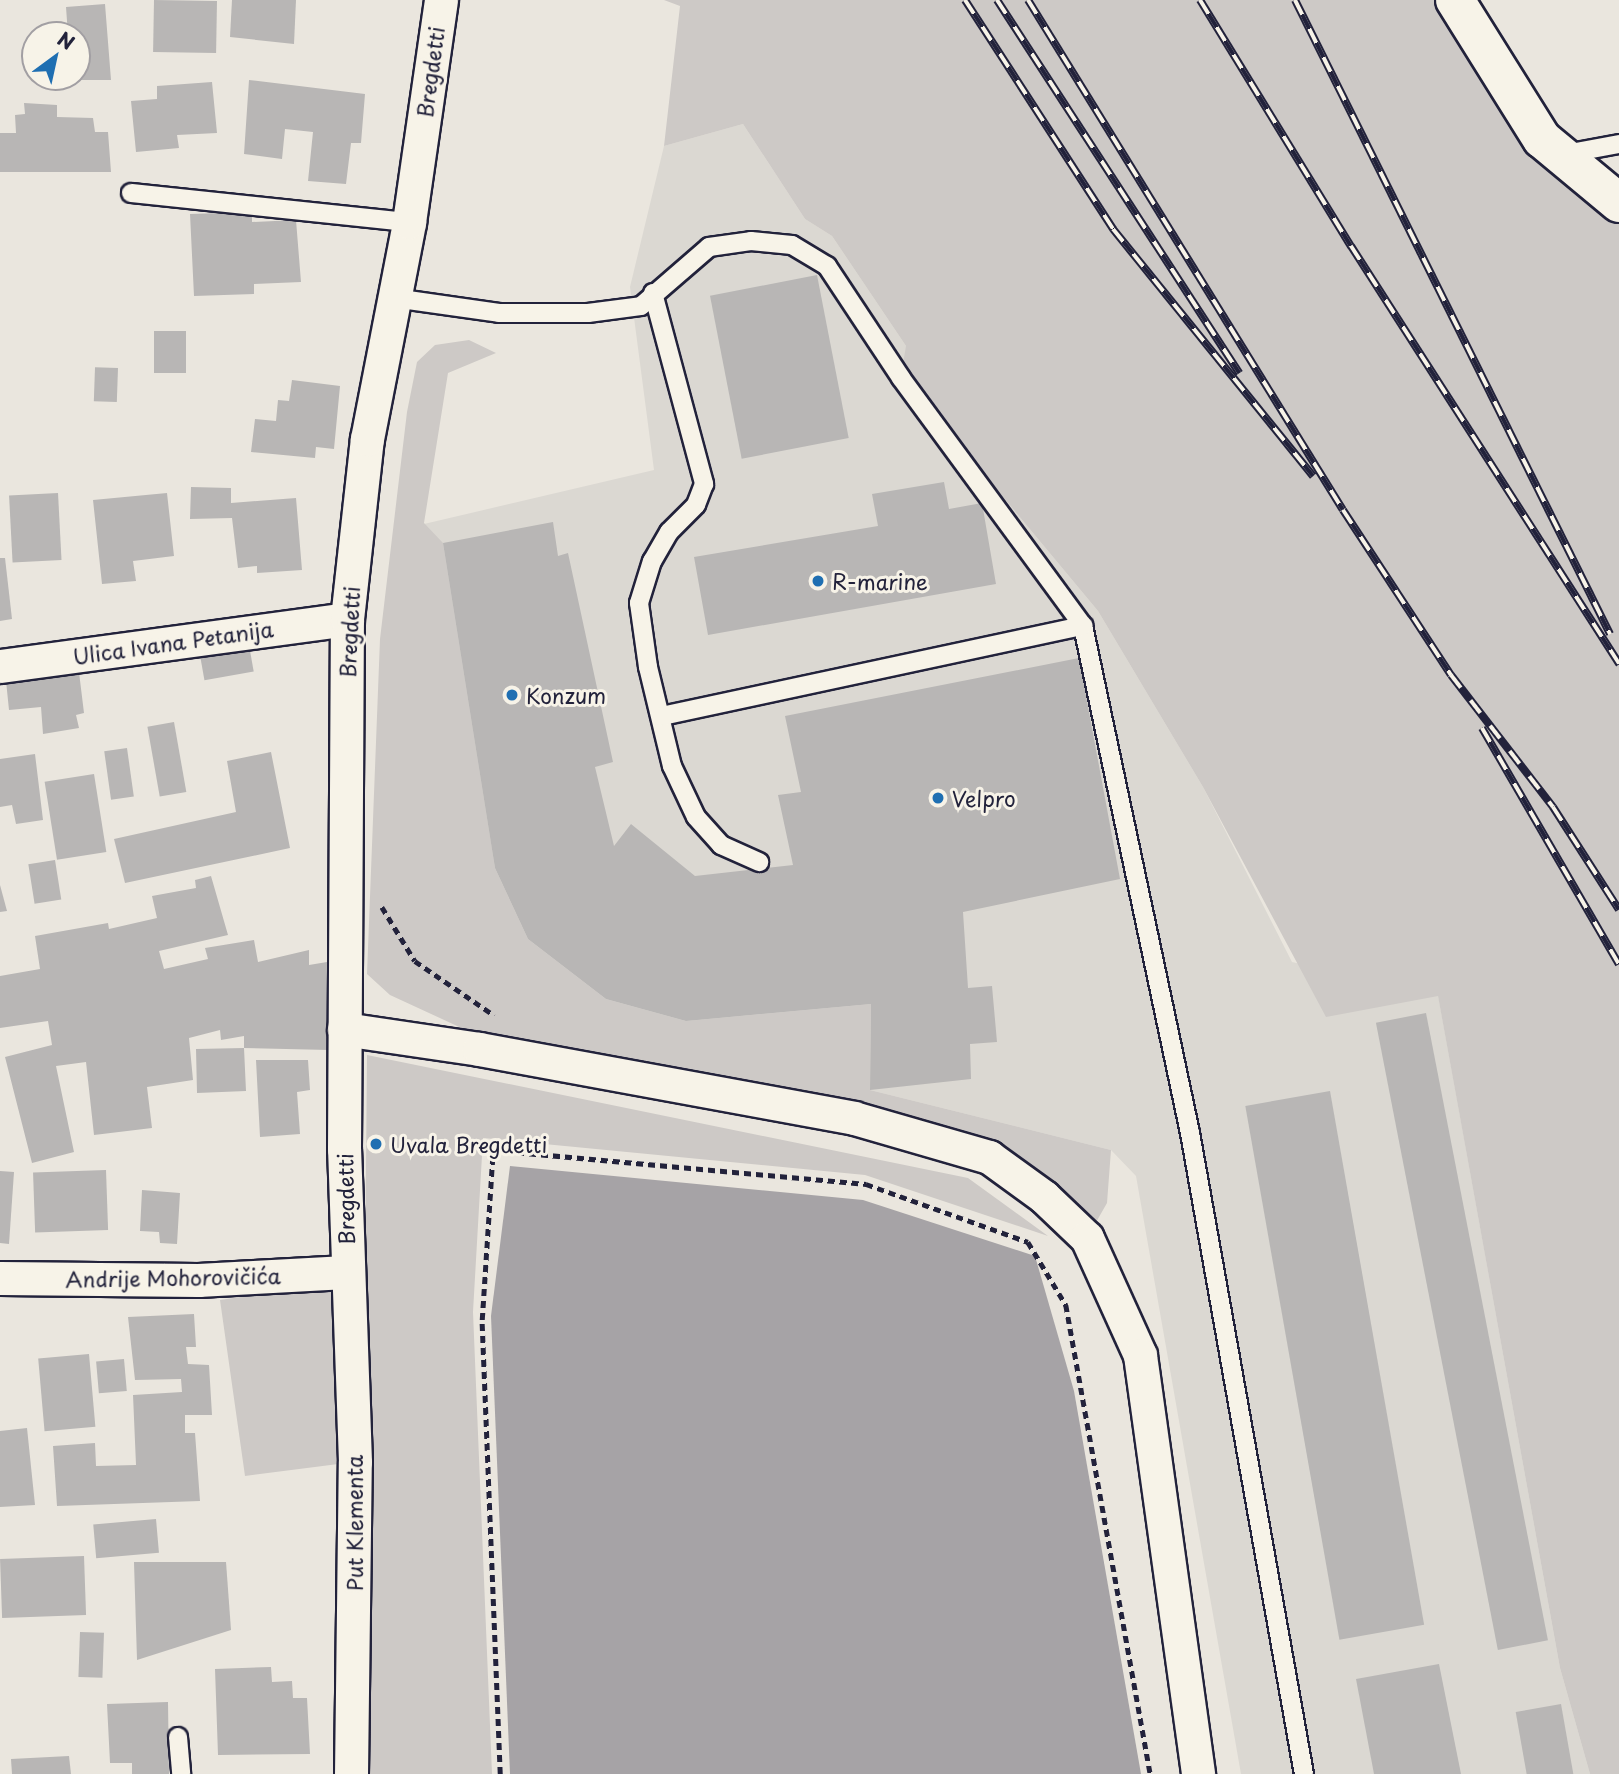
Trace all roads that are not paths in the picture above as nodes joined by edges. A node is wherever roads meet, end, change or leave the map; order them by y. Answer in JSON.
{"nodes":[{"id":1,"x":440,"y":0,"type":"edge"},
{"id":2,"x":1455,"y":0,"type":"edge"},
{"id":3,"x":1619,"y":144,"type":"edge"},
{"id":4,"x":1561,"y":155,"type":"junction"},
{"id":5,"x":131,"y":193,"type":"dead end"},
{"id":6,"x":1619,"y":203,"type":"edge"},
{"id":7,"x":409,"y":222,"type":"junction"},
{"id":8,"x":653,"y":293,"type":"junction"},
{"id":9,"x":394,"y":298,"type":"junction"},
{"id":10,"x":347,"y":619,"type":"junction"},
{"id":11,"x":1083,"y":626,"type":"junction"},
{"id":12,"x":0,"y":666,"type":"edge"},
{"id":13,"x":662,"y":716,"type":"junction"},
{"id":14,"x":759,"y":862,"type":"dead end"},
{"id":15,"x":344,"y":1029,"type":"junction"},
{"id":16,"x":346,"y":1272,"type":"junction"},
{"id":17,"x":0,"y":1278,"type":"edge"},
{"id":18,"x":178,"y":1737,"type":"dead end"},
{"id":19,"x":181,"y":1774,"type":"edge"},
{"id":20,"x":351,"y":1774,"type":"edge"},
{"id":21,"x":1198,"y":1774,"type":"edge"},
{"id":22,"x":1304,"y":1774,"type":"edge"}],
"edges":[{"from":1,"to":7,"type":"street","name":"Bregdetti"},
{"from":2,"to":4,"type":"main road"},
{"from":3,"to":4,"type":"lane"},
{"from":4,"to":6,"type":"main road"},
{"from":5,"to":7,"type":"lane"},
{"from":7,"to":9,"type":"street","name":"Bregdetti"},
{"from":8,"to":9,"type":"lane"},
{"from":8,"to":11,"type":"lane"},
{"from":8,"to":13,"type":"lane"},
{"from":9,"to":10,"type":"street","name":"Bregdetti"},
{"from":10,"to":12,"type":"street","name":"Ulica Ivana Petanija"},
{"from":10,"to":15,"type":"street","name":"Bregdetti"},
{"from":11,"to":13,"type":"lane"},
{"from":11,"to":22,"type":"lane"},
{"from":13,"to":14,"type":"lane"},
{"from":15,"to":16,"type":"street","name":"Bregdetti"},
{"from":15,"to":21,"type":"street"},
{"from":16,"to":17,"type":"street","name":"Andrije Mohorovičića"},
{"from":16,"to":20,"type":"street","name":"Put Klementa"},
{"from":18,"to":19,"type":"lane"}]}
